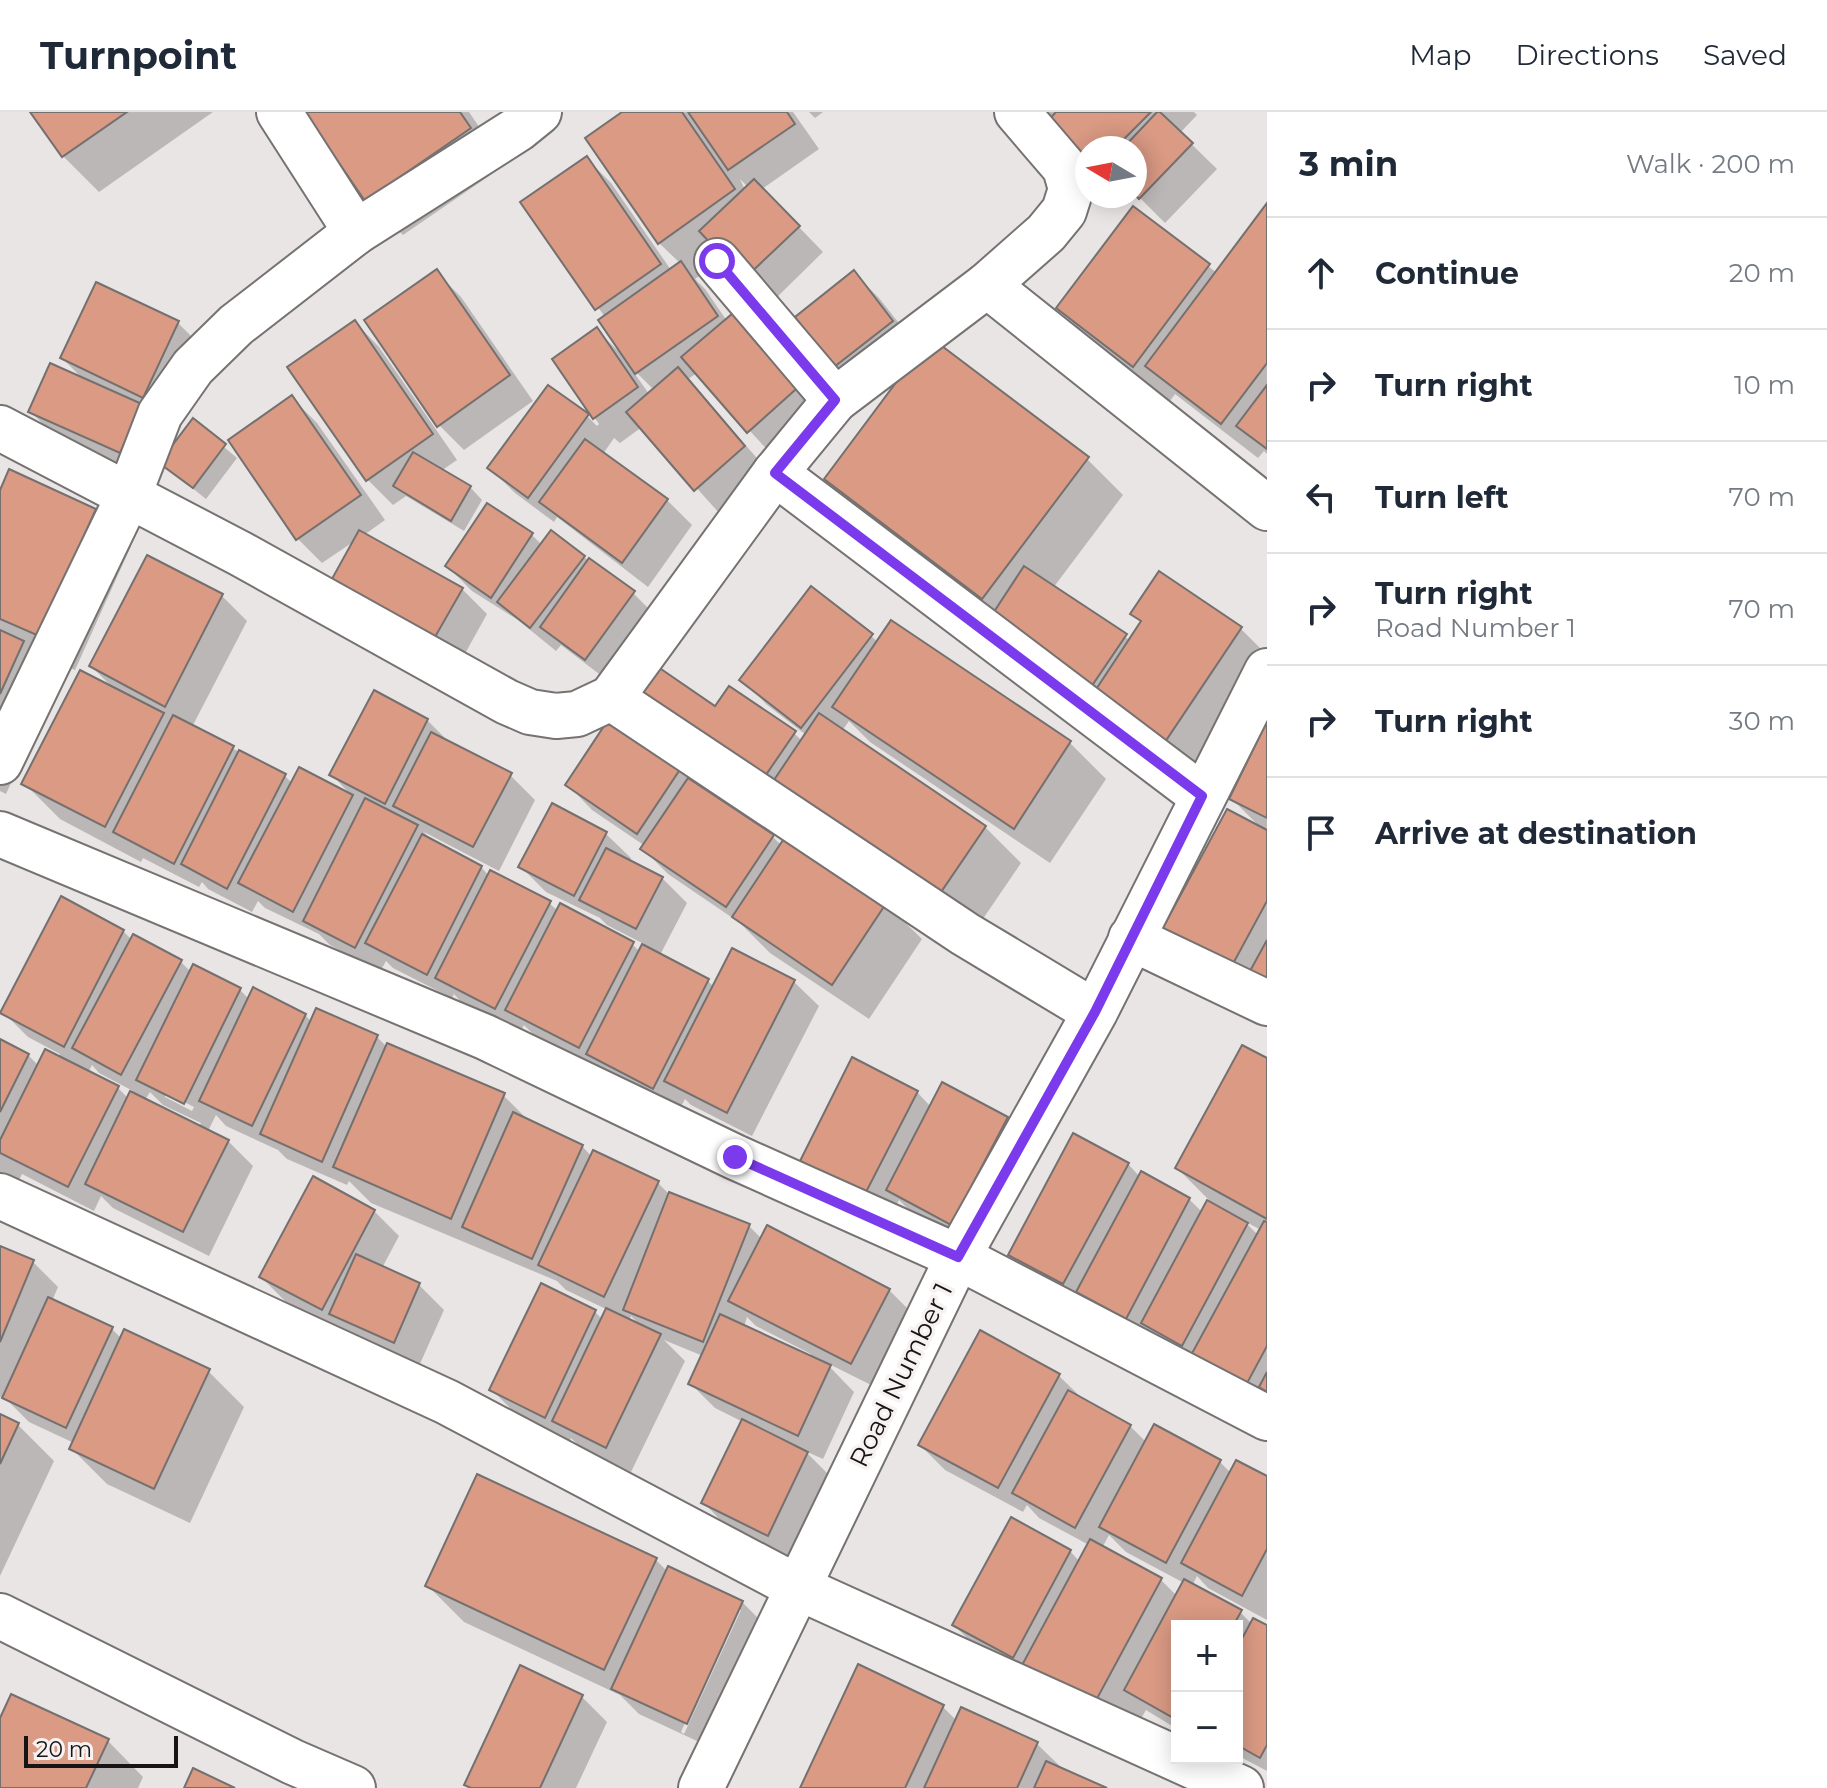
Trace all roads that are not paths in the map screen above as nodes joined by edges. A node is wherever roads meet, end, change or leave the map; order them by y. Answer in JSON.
{"nodes":[{"id":1,"x":279,"y":112,"type":"edge"},
{"id":2,"x":1017,"y":112,"type":"edge"},
{"id":3,"x":521,"y":118,"type":"edge"},
{"id":4,"x":356,"y":232,"type":"junction"},
{"id":5,"x":717,"y":261,"type":"dead end"},
{"id":6,"x":987,"y":285,"type":"junction"},
{"id":7,"x":835,"y":400,"type":"junction"},
{"id":8,"x":0,"y":428,"type":"edge"},
{"id":9,"x":775,"y":473,"type":"junction"},
{"id":10,"x":128,"y":497,"type":"junction"},
{"id":11,"x":1267,"y":508,"type":"edge"},
{"id":12,"x":1267,"y":671,"type":"edge"},
{"id":13,"x":611,"y":698,"type":"junction"},
{"id":14,"x":0,"y":762,"type":"edge"},
{"id":15,"x":1202,"y":796,"type":"junction"},
{"id":16,"x":0,"y":834,"type":"edge"},
{"id":17,"x":1131,"y":938,"type":"junction"},
{"id":18,"x":1267,"y":1003,"type":"edge"},
{"id":19,"x":1093,"y":1011,"type":"junction"},
{"id":20,"x":0,"y":1196,"type":"edge"},
{"id":21,"x":958,"y":1257,"type":"junction"},
{"id":22,"x":1267,"y":1418,"type":"edge"},
{"id":23,"x":797,"y":1587,"type":"junction"},
{"id":24,"x":0,"y":1616,"type":"edge"},
{"id":25,"x":287,"y":1775,"type":"edge"},
{"id":26,"x":353,"y":1788,"type":"edge"},
{"id":27,"x":701,"y":1788,"type":"edge"},
{"id":28,"x":1241,"y":1788,"type":"edge"}],
"edges":[{"from":1,"to":4,"type":"street"},
{"from":2,"to":6,"type":"street"},
{"from":3,"to":4,"type":"street"},
{"from":4,"to":10,"type":"street"},
{"from":5,"to":7,"type":"street"},
{"from":6,"to":7,"type":"street"},
{"from":6,"to":11,"type":"street"},
{"from":7,"to":9,"type":"street"},
{"from":8,"to":10,"type":"street"},
{"from":9,"to":13,"type":"street"},
{"from":9,"to":15,"type":"street"},
{"from":10,"to":13,"type":"street"},
{"from":10,"to":14,"type":"street"},
{"from":12,"to":15,"type":"street","name":"Road Number 1"},
{"from":13,"to":19,"type":"street"},
{"from":15,"to":17,"type":"street","name":"Road Number 1"},
{"from":16,"to":21,"type":"street"},
{"from":17,"to":18,"type":"street"},
{"from":17,"to":19,"type":"street","name":"Road Number 1"},
{"from":19,"to":21,"type":"street","name":"Road Number 1"},
{"from":20,"to":23,"type":"street"},
{"from":21,"to":22,"type":"street"},
{"from":21,"to":23,"type":"street","name":"Road Number 1"},
{"from":23,"to":27,"type":"street","name":"Road Number 1"},
{"from":23,"to":28,"type":"street"},
{"from":24,"to":25,"type":"street"},
{"from":25,"to":26,"type":"street"}]}
